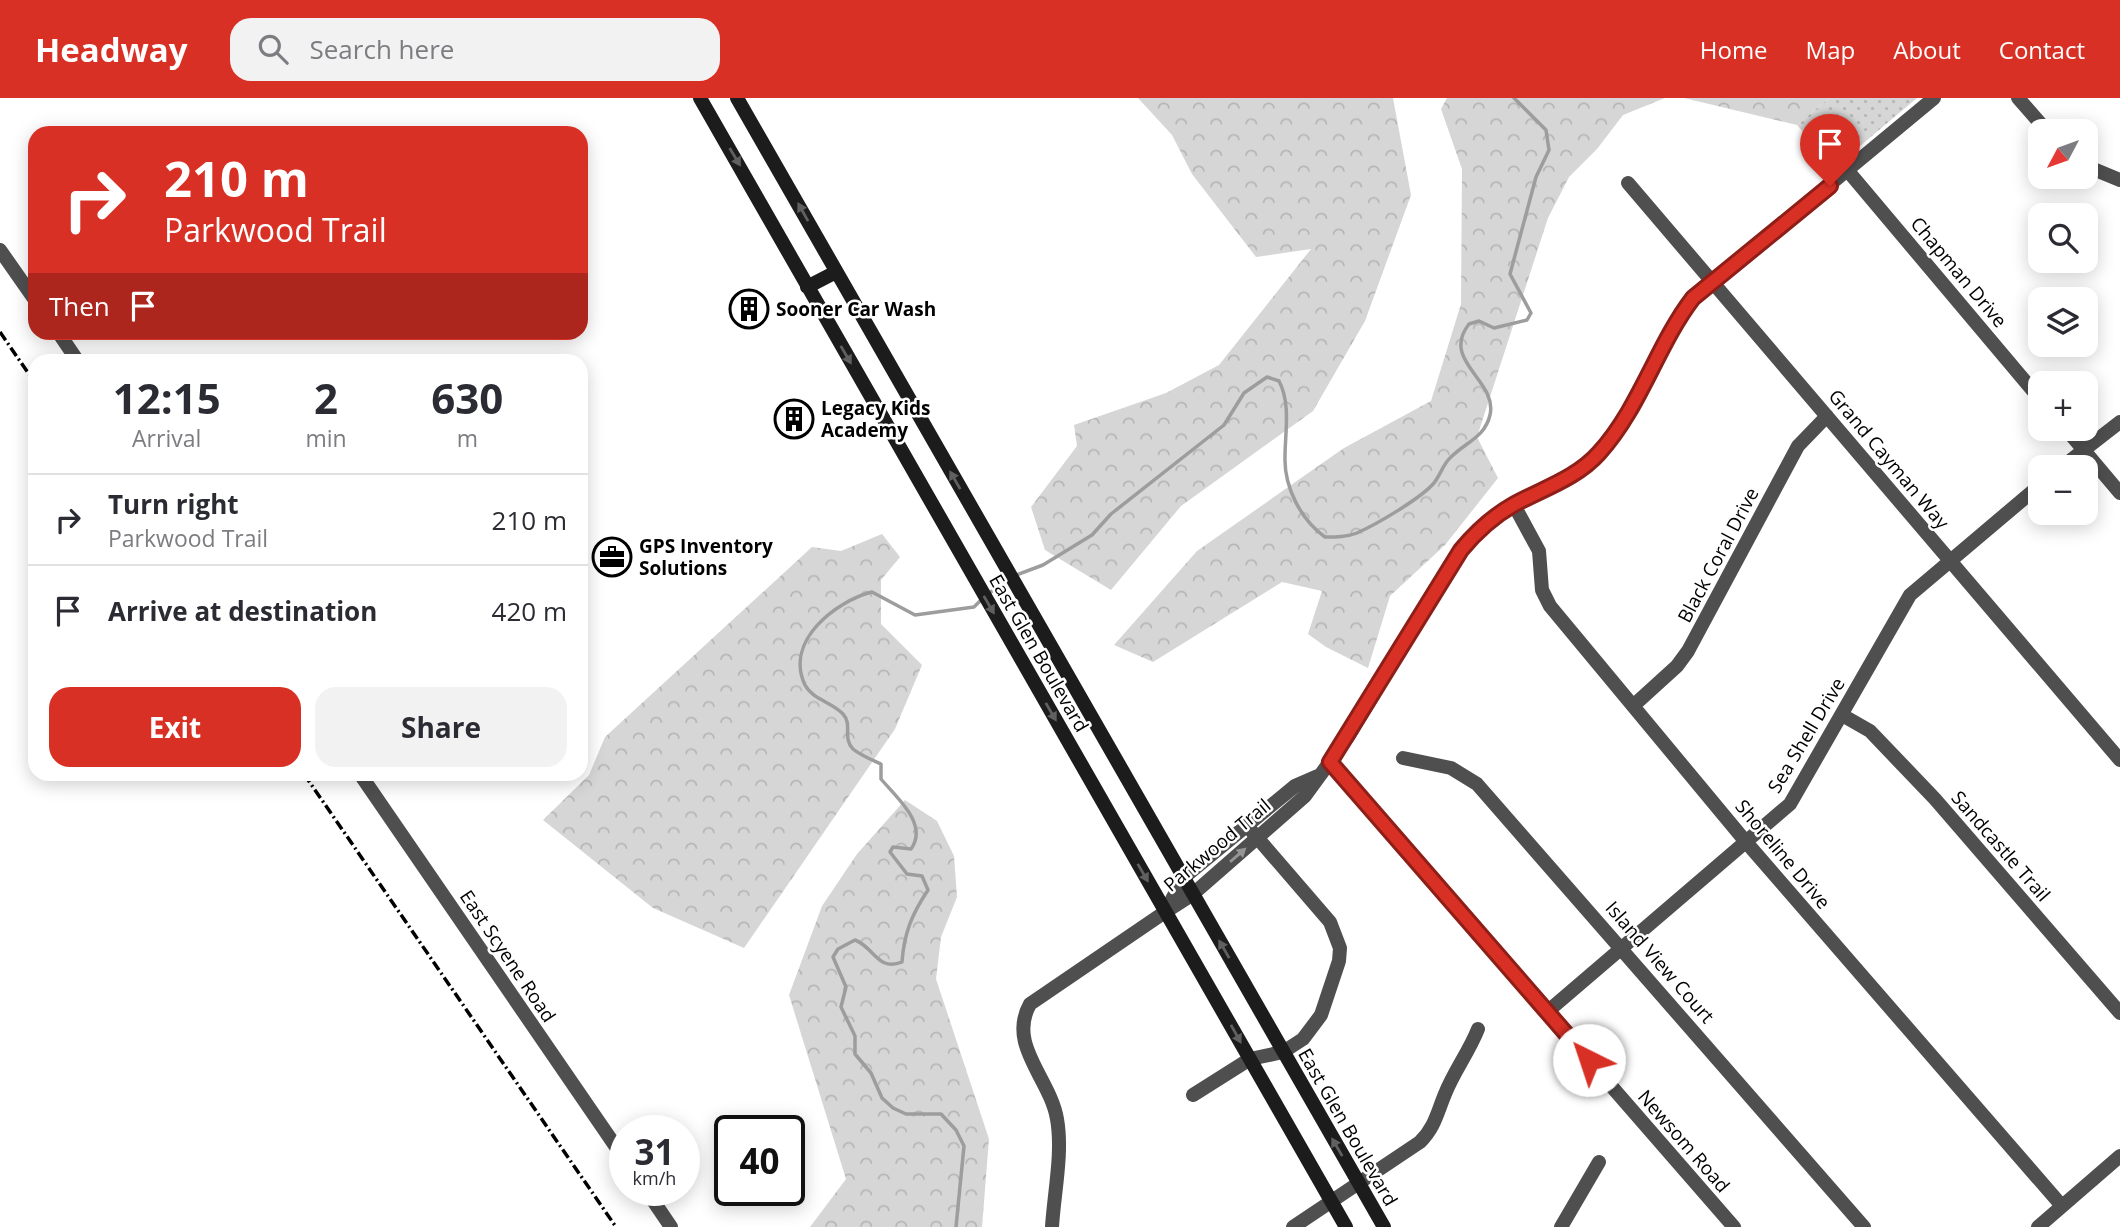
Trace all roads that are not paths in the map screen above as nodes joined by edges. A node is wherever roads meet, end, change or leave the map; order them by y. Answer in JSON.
{"nodes":[{"id":1,"x":700,"y":98,"type":"edge"},
{"id":2,"x":737,"y":98,"type":"edge"},
{"id":3,"x":1934,"y":98,"type":"edge"},
{"id":4,"x":2018,"y":98,"type":"edge"},
{"id":5,"x":2036,"y":119,"type":"edge"},
{"id":6,"x":1848,"y":171,"type":"junction"},
{"id":7,"x":2098,"y":171,"type":"edge"},
{"id":8,"x":2120,"y":180,"type":"edge"},
{"id":9,"x":1628,"y":183,"type":"dead end"},
{"id":10,"x":0,"y":250,"type":"edge"},
{"id":11,"x":836,"y":272,"type":"junction"},
{"id":12,"x":1712,"y":281,"type":"junction"},
{"id":13,"x":807,"y":288,"type":"junction"},
{"id":14,"x":28,"y":290,"type":"edge"},
{"id":15,"x":2028,"y":385,"type":"edge"},
{"id":16,"x":1827,"y":416,"type":"junction"},
{"id":17,"x":2120,"y":422,"type":"edge"},
{"id":18,"x":2076,"y":441,"type":"edge"},
{"id":19,"x":2084,"y":450,"type":"junction"},
{"id":20,"x":2078,"y":455,"type":"edge"},
{"id":21,"x":2120,"y":492,"type":"edge"},
{"id":22,"x":2028,"y":495,"type":"edge"},
{"id":23,"x":1514,"y":505,"type":"junction"},
{"id":24,"x":1950,"y":560,"type":"junction"},
{"id":25,"x":1633,"y":706,"type":"junction"},
{"id":26,"x":1842,"y":715,"type":"junction"},
{"id":27,"x":1404,"y":758,"type":"dead end"},
{"id":28,"x":2120,"y":760,"type":"edge"},
{"id":29,"x":1330,"y":762,"type":"junction"},
{"id":30,"x":1318,"y":776,"type":"junction"},
{"id":31,"x":365,"y":781,"type":"edge"},
{"id":32,"x":1247,"y":826,"type":"junction"},
{"id":33,"x":1257,"y":838,"type":"junction"},
{"id":34,"x":1746,"y":842,"type":"junction"},
{"id":35,"x":1183,"y":878,"type":"junction"},
{"id":36,"x":1193,"y":894,"type":"junction"},
{"id":37,"x":1165,"y":912,"type":"junction"},
{"id":38,"x":1623,"y":949,"type":"junction"},
{"id":39,"x":1547,"y":1012,"type":"junction"},
{"id":40,"x":2120,"y":1013,"type":"edge"},
{"id":41,"x":1478,"y":1029,"type":"dead end"},
{"id":42,"x":1283,"y":1052,"type":"junction"},
{"id":43,"x":1250,"y":1059,"type":"junction"},
{"id":44,"x":1194,"y":1095,"type":"dead end"},
{"id":45,"x":609,"y":1137,"type":"edge"},
{"id":46,"x":2120,"y":1156,"type":"edge"},
{"id":47,"x":1599,"y":1163,"type":"dead end"},
{"id":48,"x":1358,"y":1182,"type":"junction"},
{"id":49,"x":1331,"y":1200,"type":"junction"},
{"id":50,"x":657,"y":1206,"type":"edge"},
{"id":51,"x":2062,"y":1206,"type":"junction"},
{"id":52,"x":671,"y":1227,"type":"edge"},
{"id":53,"x":1052,"y":1227,"type":"edge"},
{"id":54,"x":1293,"y":1227,"type":"edge"},
{"id":55,"x":1346,"y":1227,"type":"edge"},
{"id":56,"x":1384,"y":1227,"type":"edge"},
{"id":57,"x":1562,"y":1227,"type":"edge"},
{"id":58,"x":1734,"y":1227,"type":"edge"},
{"id":59,"x":1864,"y":1227,"type":"edge"},
{"id":60,"x":2038,"y":1227,"type":"edge"}],
"edges":[{"from":1,"to":13,"type":"main road","name":"East Glen Boulevard","one_way":true},
{"from":11,"to":2,"type":"main road","name":"East Glen Boulevard","one_way":true},
{"from":3,"to":6,"type":"street","name":"Parkwood Trail"},
{"from":4,"to":5,"type":"street"},
{"from":6,"to":12,"type":"street","name":"Parkwood Trail"},
{"from":6,"to":15,"type":"street","name":"Chapman Drive"},
{"from":7,"to":8,"type":"street"},
{"from":9,"to":12,"type":"street","name":"Grand Cayman Way"},
{"from":10,"to":14,"type":"street"},
{"from":11,"to":13,"type":"main road"},
{"from":35,"to":11,"type":"main road","name":"East Glen Boulevard","one_way":true},
{"from":12,"to":16,"type":"street","name":"Grand Cayman Way"},
{"from":12,"to":23,"type":"street","name":"Parkwood Trail"},
{"from":13,"to":37,"type":"main road","name":"East Glen Boulevard","one_way":true},
{"from":16,"to":24,"type":"street","name":"Grand Cayman Way"},
{"from":16,"to":25,"type":"street","name":"Black Coral Drive"},
{"from":17,"to":19,"type":"street"},
{"from":18,"to":19,"type":"street"},
{"from":19,"to":20,"type":"street"},
{"from":19,"to":21,"type":"street"},
{"from":22,"to":24,"type":"street","name":"Sea Shell Drive"},
{"from":23,"to":25,"type":"street","name":"Shoreline Drive"},
{"from":23,"to":29,"type":"street","name":"Parkwood Trail"},
{"from":24,"to":26,"type":"street","name":"Sea Shell Drive"},
{"from":24,"to":28,"type":"street","name":"Grand Cayman Way"},
{"from":25,"to":34,"type":"street","name":"Shoreline Drive"},
{"from":26,"to":34,"type":"street","name":"Sea Shell Drive"},
{"from":26,"to":40,"type":"street","name":"Sandcastle Trail"},
{"from":27,"to":38,"type":"street","name":"Island View Court"},
{"from":29,"to":30,"type":"street","name":"Parkwood Trail"},
{"from":29,"to":39,"type":"street","name":"Newsom Road"},
{"from":30,"to":32,"type":"street","name":"Parkwood Trail"},
{"from":30,"to":33,"type":"street","name":"Parkwood Trail"},
{"from":31,"to":45,"type":"street","name":"East Scyene Road"},
{"from":32,"to":33,"type":"street"},
{"from":32,"to":35,"type":"street","name":"Parkwood Trail"},
{"from":36,"to":33,"type":"street","name":"Parkwood Trail","one_way":true},
{"from":33,"to":42,"type":"street"},
{"from":34,"to":38,"type":"street","name":"Sea Shell Drive"},
{"from":34,"to":51,"type":"street","name":"Shoreline Drive"},
{"from":35,"to":36,"type":"main road","name":"East Glen Boulevard"},
{"from":35,"to":37,"type":"street","name":"Parkwood Trail"},
{"from":36,"to":37,"type":"street","name":"Parkwood Trail"},
{"from":42,"to":36,"type":"main road","name":"East Glen Boulevard","one_way":true},
{"from":37,"to":43,"type":"main road","name":"East Glen Boulevard","one_way":true},
{"from":37,"to":53,"type":"street"},
{"from":38,"to":39,"type":"street","name":"Sea Shell Drive"},
{"from":38,"to":59,"type":"street","name":"Island View Court"},
{"from":39,"to":58,"type":"street","name":"Newsom Road"},
{"from":41,"to":48,"type":"street"},
{"from":42,"to":43,"type":"street"},
{"from":48,"to":42,"type":"main road","name":"East Glen Boulevard","one_way":true},
{"from":43,"to":44,"type":"street"},
{"from":43,"to":49,"type":"main road","name":"East Glen Boulevard"},
{"from":46,"to":51,"type":"street"},
{"from":47,"to":57,"type":"street"},
{"from":48,"to":49,"type":"street"},
{"from":48,"to":56,"type":"main road","name":"East Glen Boulevard"},
{"from":49,"to":54,"type":"street"},
{"from":49,"to":55,"type":"main road","name":"East Glen Boulevard"},
{"from":50,"to":52,"type":"street"},
{"from":51,"to":60,"type":"street"}]}
